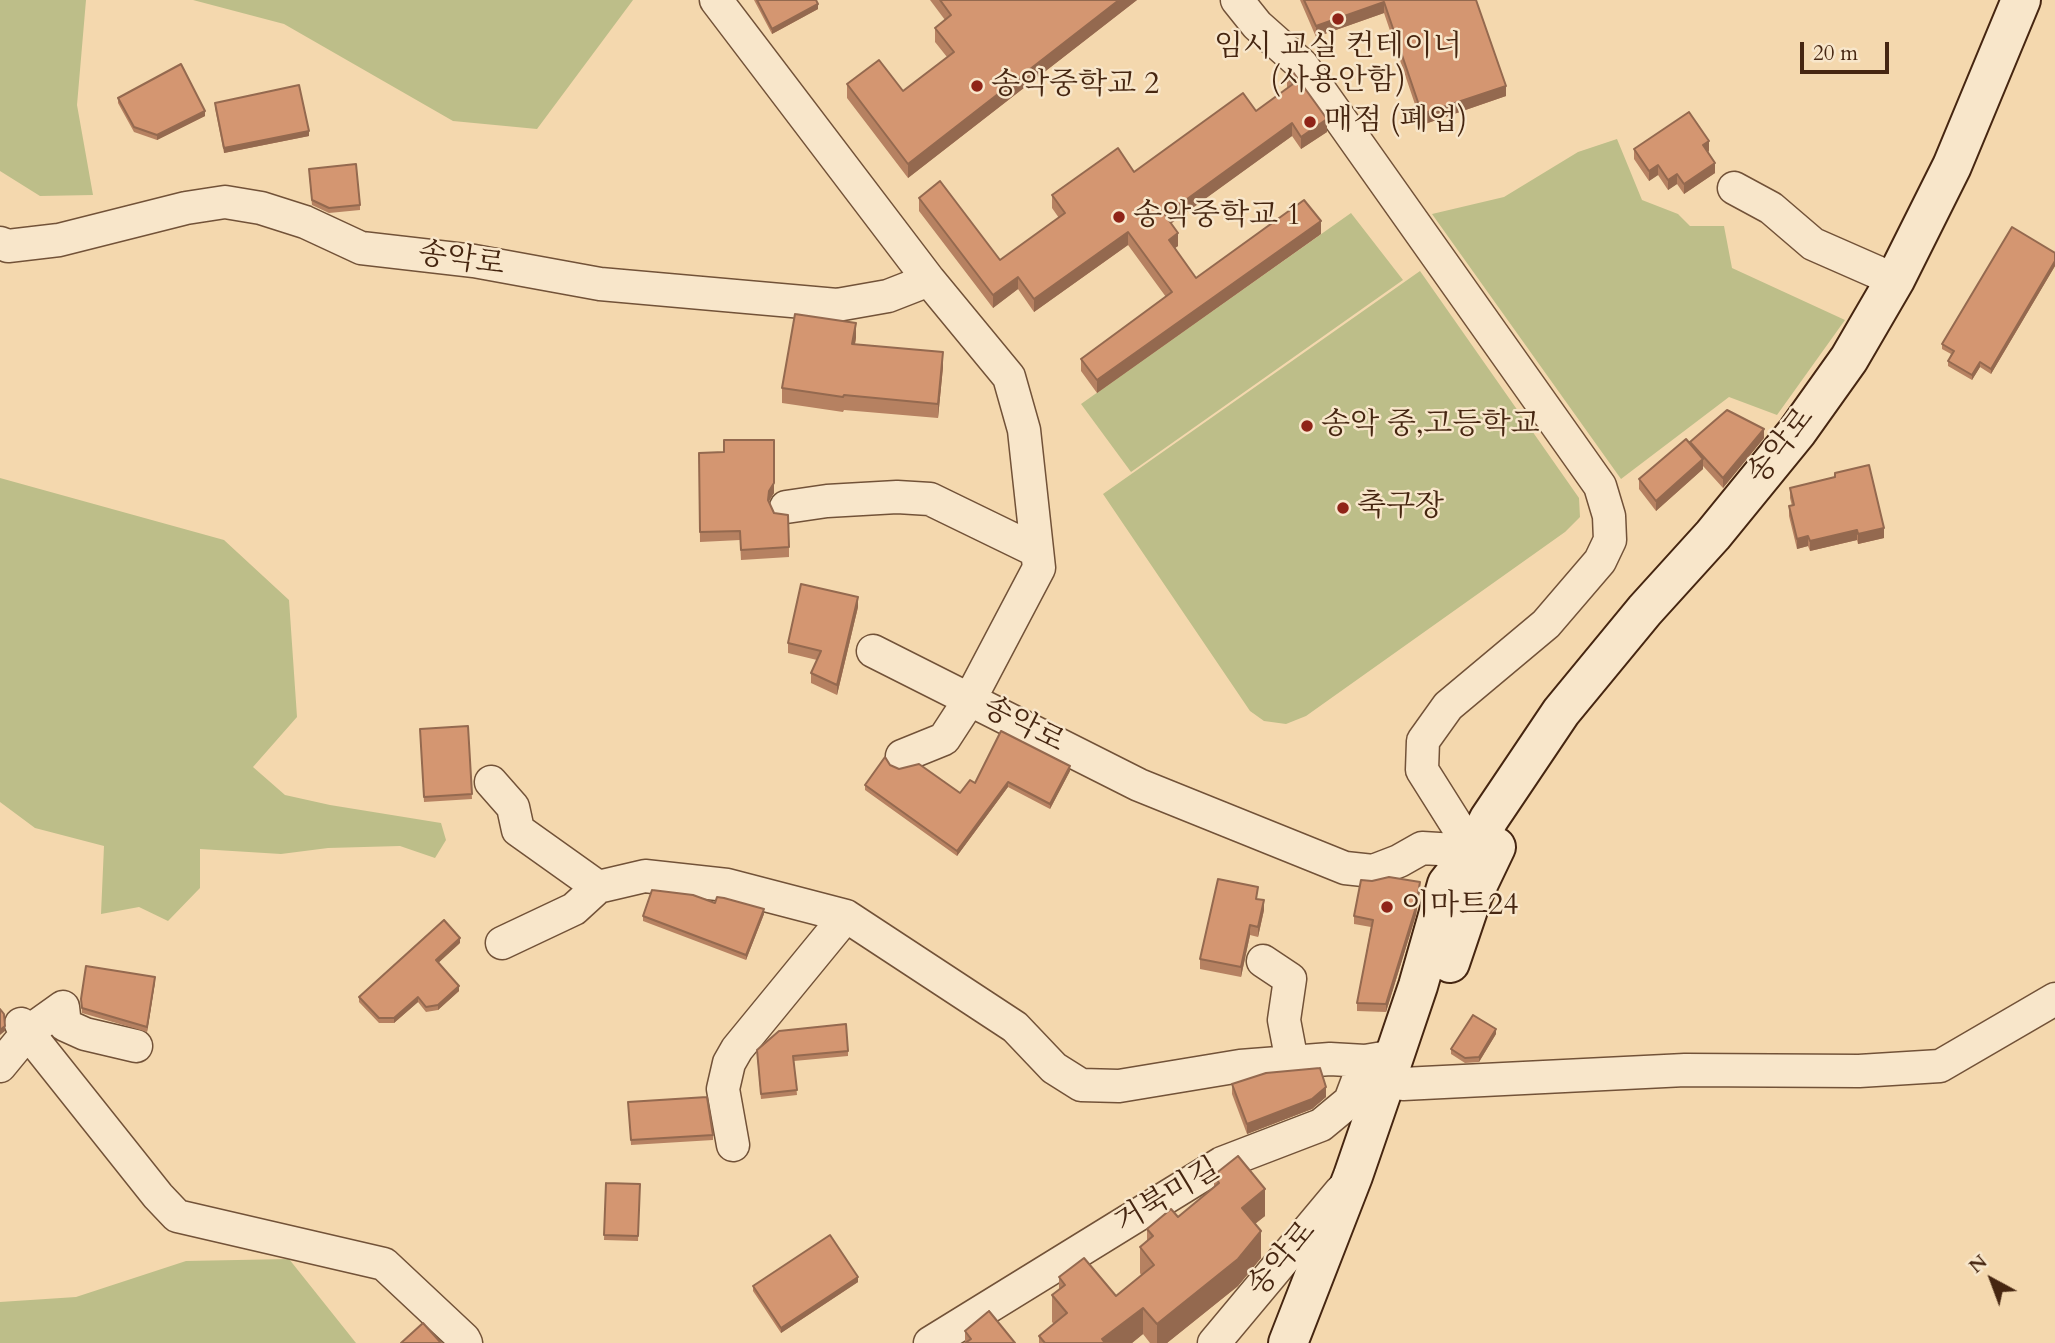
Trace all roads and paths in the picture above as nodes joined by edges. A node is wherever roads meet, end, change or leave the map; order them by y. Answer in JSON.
{"nodes":[{"id":1,"x":716,"y":0,"type":"edge"},
{"id":2,"x":1237,"y":0,"type":"edge"},
{"id":3,"x":2021,"y":0,"type":"edge"},
{"id":4,"x":2037,"y":0,"type":"edge"},
{"id":5,"x":1734,"y":188,"type":"dead end"},
{"id":6,"x":0,"y":243,"type":"edge"},
{"id":7,"x":929,"y":280,"type":"junction"},
{"id":8,"x":1895,"y":280,"type":"junction"},
{"id":9,"x":786,"y":507,"type":"dead end"},
{"id":10,"x":1037,"y":551,"type":"junction"},
{"id":11,"x":873,"y":651,"type":"dead end"},
{"id":12,"x":970,"y":699,"type":"junction"},
{"id":13,"x":902,"y":756,"type":"dead end"},
{"id":14,"x":491,"y":782,"type":"dead end"},
{"id":15,"x":1473,"y":850,"type":"junction"},
{"id":16,"x":598,"y":887,"type":"junction"},
{"id":17,"x":846,"y":916,"type":"junction"},
{"id":18,"x":502,"y":943,"type":"dead end"},
{"id":19,"x":1263,"y":961,"type":"dead end"},
{"id":20,"x":2055,"y":999,"type":"edge"},
{"id":21,"x":25,"y":1028,"type":"junction"},
{"id":22,"x":136,"y":1046,"type":"dead end"},
{"id":23,"x":1292,"y":1062,"type":"junction"},
{"id":24,"x":0,"y":1066,"type":"edge"},
{"id":25,"x":1387,"y":1067,"type":"junction"},
{"id":26,"x":733,"y":1145,"type":"dead end"},
{"id":27,"x":1353,"y":1176,"type":"junction"},
{"id":28,"x":466,"y":1343,"type":"edge"},
{"id":29,"x":930,"y":1343,"type":"edge"},
{"id":30,"x":1214,"y":1343,"type":"edge"},
{"id":31,"x":1288,"y":1343,"type":"edge"},
{"id":32,"x":1300,"y":1343,"type":"edge"}],
"edges":[{"from":1,"to":7,"type":"street","name":"송악로"},
{"from":2,"to":15,"type":"street"},
{"from":3,"to":8,"type":"main road","name":"송악로"},
{"from":4,"to":25,"type":"main road"},
{"from":5,"to":8,"type":"street"},
{"from":6,"to":7,"type":"street","name":"송악로"},
{"from":7,"to":10,"type":"street","name":"송악로"},
{"from":8,"to":15,"type":"main road","name":"송악로"},
{"from":9,"to":10,"type":"street"},
{"from":10,"to":12,"type":"street","name":"송악로"},
{"from":11,"to":12,"type":"street"},
{"from":12,"to":13,"type":"street"},
{"from":12,"to":15,"type":"street","name":"송악로"},
{"from":14,"to":16,"type":"street"},
{"from":15,"to":25,"type":"main road","name":"송악로"},
{"from":16,"to":17,"type":"street"},
{"from":16,"to":18,"type":"street"},
{"from":17,"to":23,"type":"street"},
{"from":17,"to":26,"type":"street"},
{"from":19,"to":23,"type":"street"},
{"from":20,"to":25,"type":"street"},
{"from":21,"to":22,"type":"street"},
{"from":21,"to":24,"type":"street"},
{"from":21,"to":28,"type":"street"},
{"from":23,"to":25,"type":"street"},
{"from":25,"to":27,"type":"main road","name":"송악로"},
{"from":25,"to":29,"type":"street","name":"거북미길"},
{"from":25,"to":32,"type":"main road"},
{"from":27,"to":30,"type":"street","name":"송악로"},
{"from":27,"to":31,"type":"main road","name":"송악로"}]}
